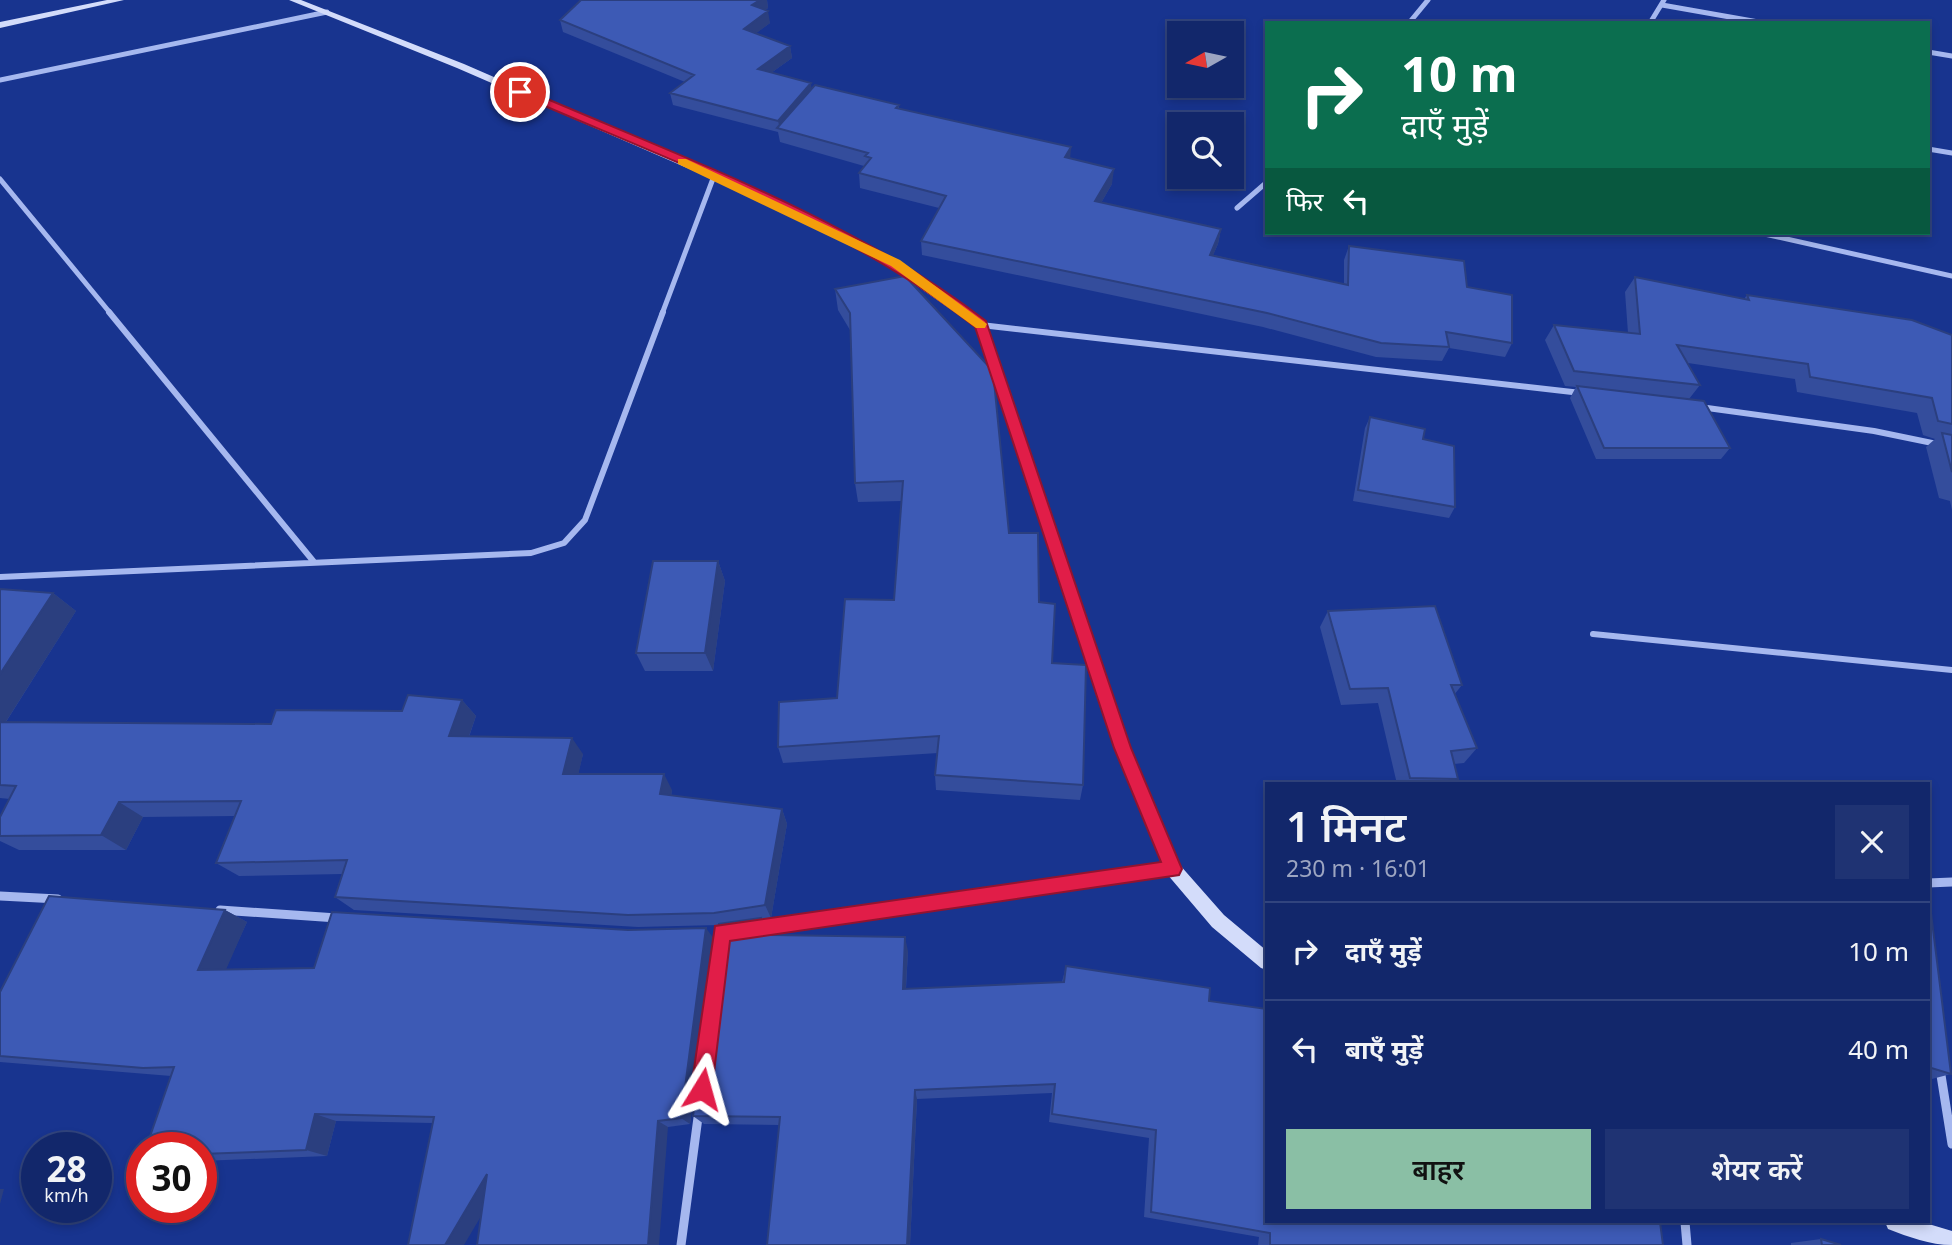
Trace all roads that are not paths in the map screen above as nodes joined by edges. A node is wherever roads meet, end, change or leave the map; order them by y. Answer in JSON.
{"nodes":[{"id":1,"x":120,"y":0,"type":"edge"},
{"id":2,"x":293,"y":0,"type":"edge"},
{"id":3,"x":1428,"y":0,"type":"edge"},
{"id":4,"x":1663,"y":2,"type":"edge"},
{"id":5,"x":327,"y":12,"type":"junction"},
{"id":6,"x":1411,"y":21,"type":"edge"},
{"id":7,"x":1651,"y":21,"type":"edge"},
{"id":8,"x":1754,"y":21,"type":"edge"},
{"id":9,"x":0,"y":25,"type":"edge"},
{"id":10,"x":1930,"y":52,"type":"edge"},
{"id":11,"x":1952,"y":56,"type":"edge"},
{"id":12,"x":0,"y":80,"type":"edge"},
{"id":13,"x":1930,"y":149,"type":"edge"},
{"id":14,"x":1952,"y":153,"type":"edge"},
{"id":15,"x":714,"y":176,"type":"junction"},
{"id":16,"x":0,"y":179,"type":"edge"},
{"id":17,"x":1265,"y":183,"type":"edge"},
{"id":18,"x":1237,"y":208,"type":"dead end"},
{"id":19,"x":1769,"y":235,"type":"edge"},
{"id":20,"x":1952,"y":276,"type":"edge"},
{"id":21,"x":981,"y":325,"type":"junction"},
{"id":22,"x":1588,"y":394,"type":"edge"},
{"id":23,"x":1685,"y":405,"type":"edge"},
{"id":24,"x":1952,"y":447,"type":"edge"},
{"id":25,"x":314,"y":562,"type":"junction"},
{"id":26,"x":0,"y":577,"type":"edge"},
{"id":27,"x":1593,"y":634,"type":"dead end"},
{"id":28,"x":1952,"y":670,"type":"edge"},
{"id":29,"x":1173,"y":869,"type":"junction"},
{"id":30,"x":1952,"y":882,"type":"edge"},
{"id":31,"x":1930,"y":883,"type":"edge"},
{"id":32,"x":0,"y":896,"type":"edge"},
{"id":33,"x":70,"y":900,"type":"edge"},
{"id":34,"x":209,"y":909,"type":"edge"},
{"id":35,"x":348,"y":919,"type":"edge"},
{"id":36,"x":749,"y":929,"type":"edge"},
{"id":37,"x":1265,"y":960,"type":"edge"},
{"id":38,"x":1937,"y":1054,"type":"edge"},
{"id":39,"x":701,"y":1096,"type":"edge"},
{"id":40,"x":1952,"y":1144,"type":"edge"},
{"id":41,"x":1685,"y":1223,"type":"edge"},
{"id":42,"x":1898,"y":1223,"type":"edge"},
{"id":43,"x":1952,"y":1241,"type":"edge"},
{"id":44,"x":681,"y":1245,"type":"edge"},
{"id":45,"x":1687,"y":1245,"type":"edge"}],
"edges":[{"from":1,"to":9,"type":"street"},
{"from":2,"to":5,"type":"street"},
{"from":3,"to":6,"type":"street"},
{"from":4,"to":7,"type":"street"},
{"from":4,"to":8,"type":"street"},
{"from":5,"to":12,"type":"street"},
{"from":5,"to":15,"type":"street"},
{"from":10,"to":11,"type":"street"},
{"from":13,"to":14,"type":"street"},
{"from":15,"to":21,"type":"street"},
{"from":15,"to":25,"type":"street"},
{"from":16,"to":25,"type":"street"},
{"from":17,"to":18,"type":"street"},
{"from":19,"to":20,"type":"street"},
{"from":21,"to":22,"type":"street"},
{"from":21,"to":29,"type":"street"},
{"from":23,"to":24,"type":"street"},
{"from":25,"to":26,"type":"street"},
{"from":27,"to":28,"type":"street"},
{"from":29,"to":36,"type":"street"},
{"from":29,"to":37,"type":"street"},
{"from":30,"to":31,"type":"street"},
{"from":32,"to":33,"type":"street"},
{"from":34,"to":35,"type":"street"},
{"from":38,"to":40,"type":"street"},
{"from":39,"to":44,"type":"street"},
{"from":41,"to":45,"type":"street"},
{"from":42,"to":43,"type":"street"}]}
